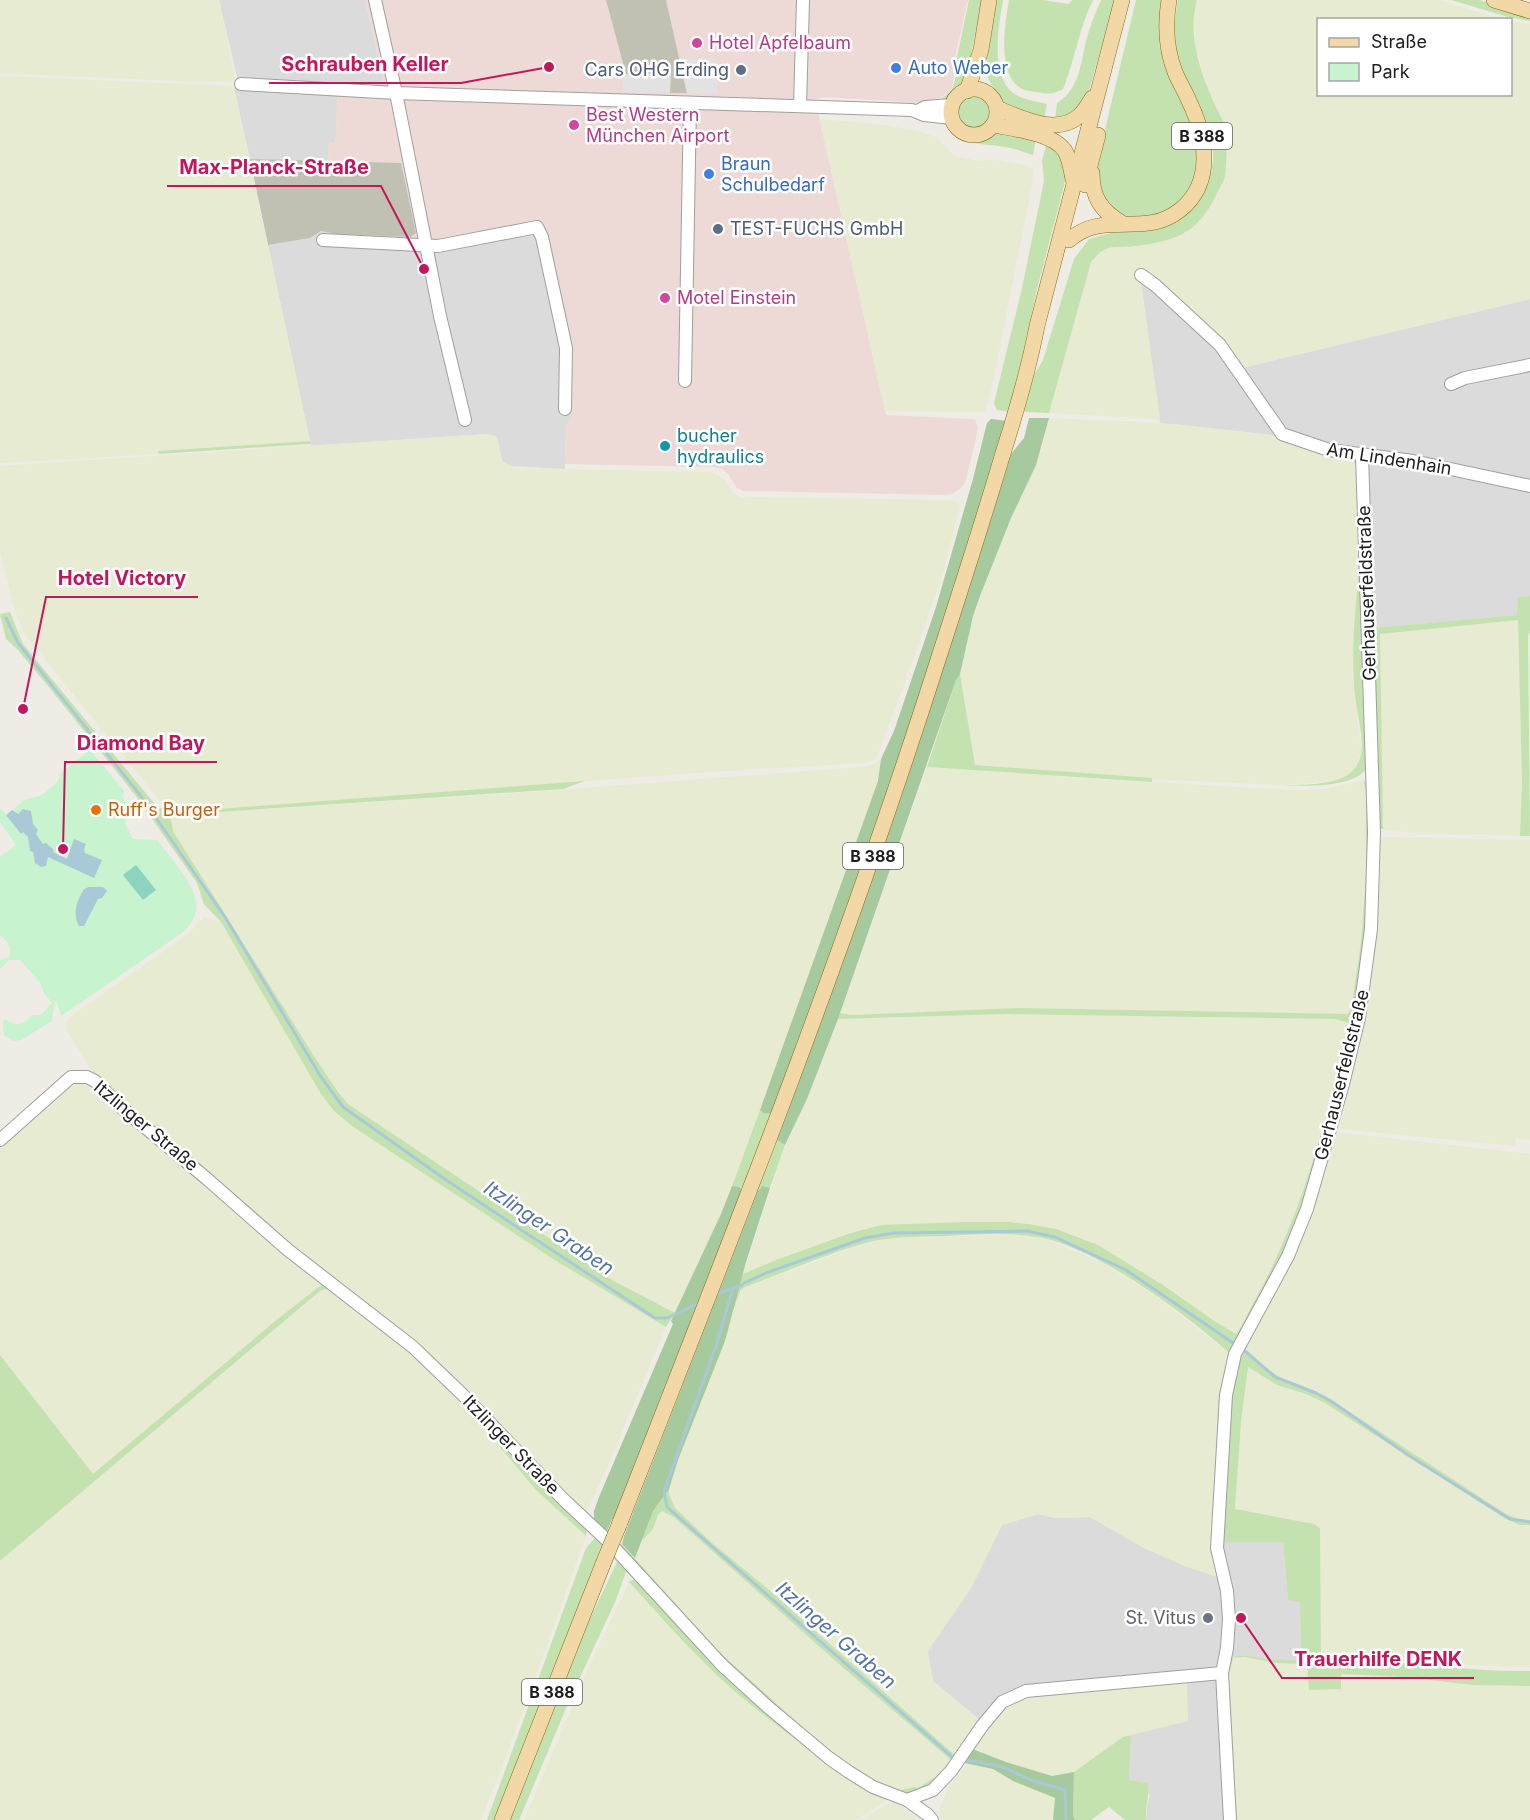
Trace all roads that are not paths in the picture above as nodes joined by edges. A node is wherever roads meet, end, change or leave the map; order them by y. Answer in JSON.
{"nodes":[{"id":1,"x":375,"y":0,"type":"edge"},
{"id":2,"x":803,"y":0,"type":"edge"},
{"id":3,"x":989,"y":0,"type":"edge"},
{"id":4,"x":1122,"y":0,"type":"edge"},
{"id":5,"x":1131,"y":0,"type":"edge"},
{"id":6,"x":1169,"y":0,"type":"edge"},
{"id":7,"x":1494,"y":0,"type":"edge"},
{"id":8,"x":1530,"y":11,"type":"edge"},
{"id":9,"x":981,"y":50,"type":"junction"},
{"id":10,"x":241,"y":84,"type":"dead end"},
{"id":11,"x":1100,"y":85,"type":"junction"},
{"id":12,"x":967,"y":91,"type":"junction"},
{"id":13,"x":985,"y":92,"type":"junction"},
{"id":14,"x":396,"y":93,"type":"junction"},
{"id":15,"x":690,"y":103,"type":"junction"},
{"id":16,"x":800,"y":106,"type":"junction"},
{"id":17,"x":997,"y":108,"type":"junction"},
{"id":18,"x":952,"y":112,"type":"junction"},
{"id":19,"x":993,"y":125,"type":"junction"},
{"id":20,"x":1091,"y":162,"type":"junction"},
{"id":21,"x":1074,"y":185,"type":"junction"},
{"id":22,"x":1122,"y":223,"type":"junction"},
{"id":23,"x":322,"y":240,"type":"dead end"},
{"id":24,"x":1069,"y":240,"type":"junction"},
{"id":25,"x":426,"y":245,"type":"junction"},
{"id":26,"x":1141,"y":275,"type":"dead end"},
{"id":27,"x":1029,"y":365,"type":"junction"},
{"id":28,"x":1530,"y":365,"type":"edge"},
{"id":29,"x":685,"y":381,"type":"dead end"},
{"id":30,"x":1451,"y":384,"type":"dead end"},
{"id":31,"x":565,"y":410,"type":"dead end"},
{"id":32,"x":465,"y":420,"type":"dead end"},
{"id":33,"x":1362,"y":456,"type":"junction"},
{"id":34,"x":1530,"y":486,"type":"edge"},
{"id":35,"x":0,"y":1140,"type":"edge"},
{"id":36,"x":1222,"y":1673,"type":"junction"},
{"id":37,"x":933,"y":1790,"type":"junction"},
{"id":38,"x":907,"y":1800,"type":"junction"},
{"id":39,"x":930,"y":1817,"type":"edge"},
{"id":40,"x":502,"y":1820,"type":"edge"},
{"id":41,"x":1230,"y":1820,"type":"edge"}],
"edges":[{"from":1,"to":14,"type":"street"},
{"from":2,"to":16,"type":"street"},
{"from":3,"to":9,"type":"main road"},
{"from":4,"to":11,"type":"main road","number":"B 388"},
{"from":5,"to":20,"type":"main road","number":"B 388"},
{"from":6,"to":22,"type":"main road","number":"B 388"},
{"from":7,"to":8,"type":"main road"},
{"from":9,"to":12,"type":"main road"},
{"from":9,"to":13,"type":"main road"},
{"from":10,"to":14,"type":"street"},
{"from":11,"to":17,"type":"main road","number":"B 388"},
{"from":11,"to":21,"type":"main road","number":"B 388"},
{"from":12,"to":13,"type":"main road"},
{"from":12,"to":18,"type":"main road"},
{"from":13,"to":17,"type":"main road"},
{"from":14,"to":15,"type":"street"},
{"from":14,"to":25,"type":"street"},
{"from":15,"to":16,"type":"street"},
{"from":15,"to":29,"type":"street"},
{"from":16,"to":18,"type":"street"},
{"from":17,"to":19,"type":"main road"},
{"from":18,"to":19,"type":"main road"},
{"from":19,"to":21,"type":"main road","number":"B 388"},
{"from":20,"to":22,"type":"main road","number":"B 388"},
{"from":20,"to":24,"type":"main road","number":"B 388"},
{"from":21,"to":27,"type":"main road","number":"B 388"},
{"from":22,"to":24,"type":"main road","number":"B 388"},
{"from":23,"to":25,"type":"street"},
{"from":24,"to":27,"type":"main road","number":"B 388"},
{"from":25,"to":31,"type":"street"},
{"from":25,"to":32,"type":"street"},
{"from":26,"to":33,"type":"street","name":"Am Lindenhain"},
{"from":27,"to":40,"type":"main road","number":"B 388","bridge":true},
{"from":28,"to":30,"type":"street"},
{"from":33,"to":34,"type":"street","name":"Am Lindenhain"},
{"from":33,"to":36,"type":"street","name":"Gerhauserfeldstraße"},
{"from":35,"to":38,"type":"street","name":"Itzlinger Straße"},
{"from":36,"to":37,"type":"street"},
{"from":36,"to":41,"type":"street","name":"Gerhauserfeldstraße"},
{"from":37,"to":38,"type":"street"},
{"from":37,"to":39,"type":"street"},
{"from":38,"to":39,"type":"street","name":"Itzlinger Straße"}]}
